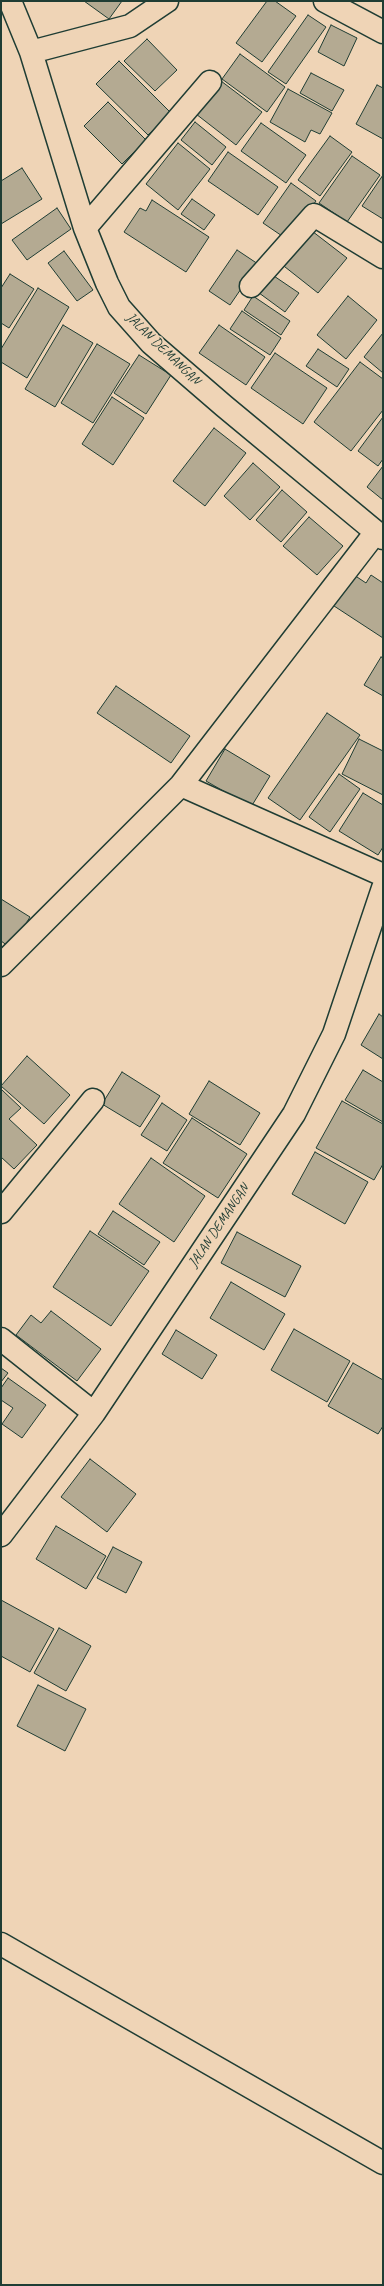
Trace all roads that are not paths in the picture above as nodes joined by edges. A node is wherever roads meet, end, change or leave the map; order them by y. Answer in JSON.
{"nodes":[{"id":1,"x":10,"y":1,"type":"edge"},
{"id":2,"x":167,"y":1,"type":"edge"},
{"id":3,"x":325,"y":1,"type":"edge"},
{"id":4,"x":383,"y":32,"type":"edge"},
{"id":5,"x":31,"y":52,"type":"junction"},
{"id":6,"x":210,"y":82,"type":"dead end"},
{"id":7,"x":85,"y":228,"type":"junction"},
{"id":8,"x":383,"y":257,"type":"edge"},
{"id":9,"x":251,"y":286,"type":"dead end"},
{"id":10,"x":379,"y":535,"type":"edge"},
{"id":11,"x":181,"y":785,"type":"junction"},
{"id":12,"x":383,"y":875,"type":"edge"},
{"id":13,"x":383,"y":888,"type":"edge"},
{"id":14,"x":1,"y":966,"type":"edge"},
{"id":15,"x":93,"y":1100,"type":"dead end"},
{"id":16,"x":1,"y":1212,"type":"edge"},
{"id":17,"x":1,"y":1338,"type":"edge"},
{"id":18,"x":94,"y":1413,"type":"junction"},
{"id":19,"x":1,"y":1535,"type":"edge"},
{"id":20,"x":1,"y":1944,"type":"edge"},
{"id":21,"x":383,"y":2163,"type":"edge"}],
"edges":[{"from":1,"to":5,"type":"street","name":"JALAN DEMANGAN"},
{"from":2,"to":5,"type":"street"},
{"from":3,"to":4,"type":"street"},
{"from":5,"to":7,"type":"street","name":"JALAN DEMANGAN"},
{"from":6,"to":7,"type":"street"},
{"from":7,"to":10,"type":"street","name":"JALAN DEMANGAN"},
{"from":8,"to":9,"type":"street"},
{"from":10,"to":11,"type":"street"},
{"from":11,"to":12,"type":"street"},
{"from":11,"to":14,"type":"street"},
{"from":13,"to":18,"type":"street","name":"JALAN DEMANGAN"},
{"from":15,"to":16,"type":"street"},
{"from":17,"to":18,"type":"street"},
{"from":18,"to":19,"type":"street","name":"JALAN DEMANGAN"},
{"from":20,"to":21,"type":"street"}]}
